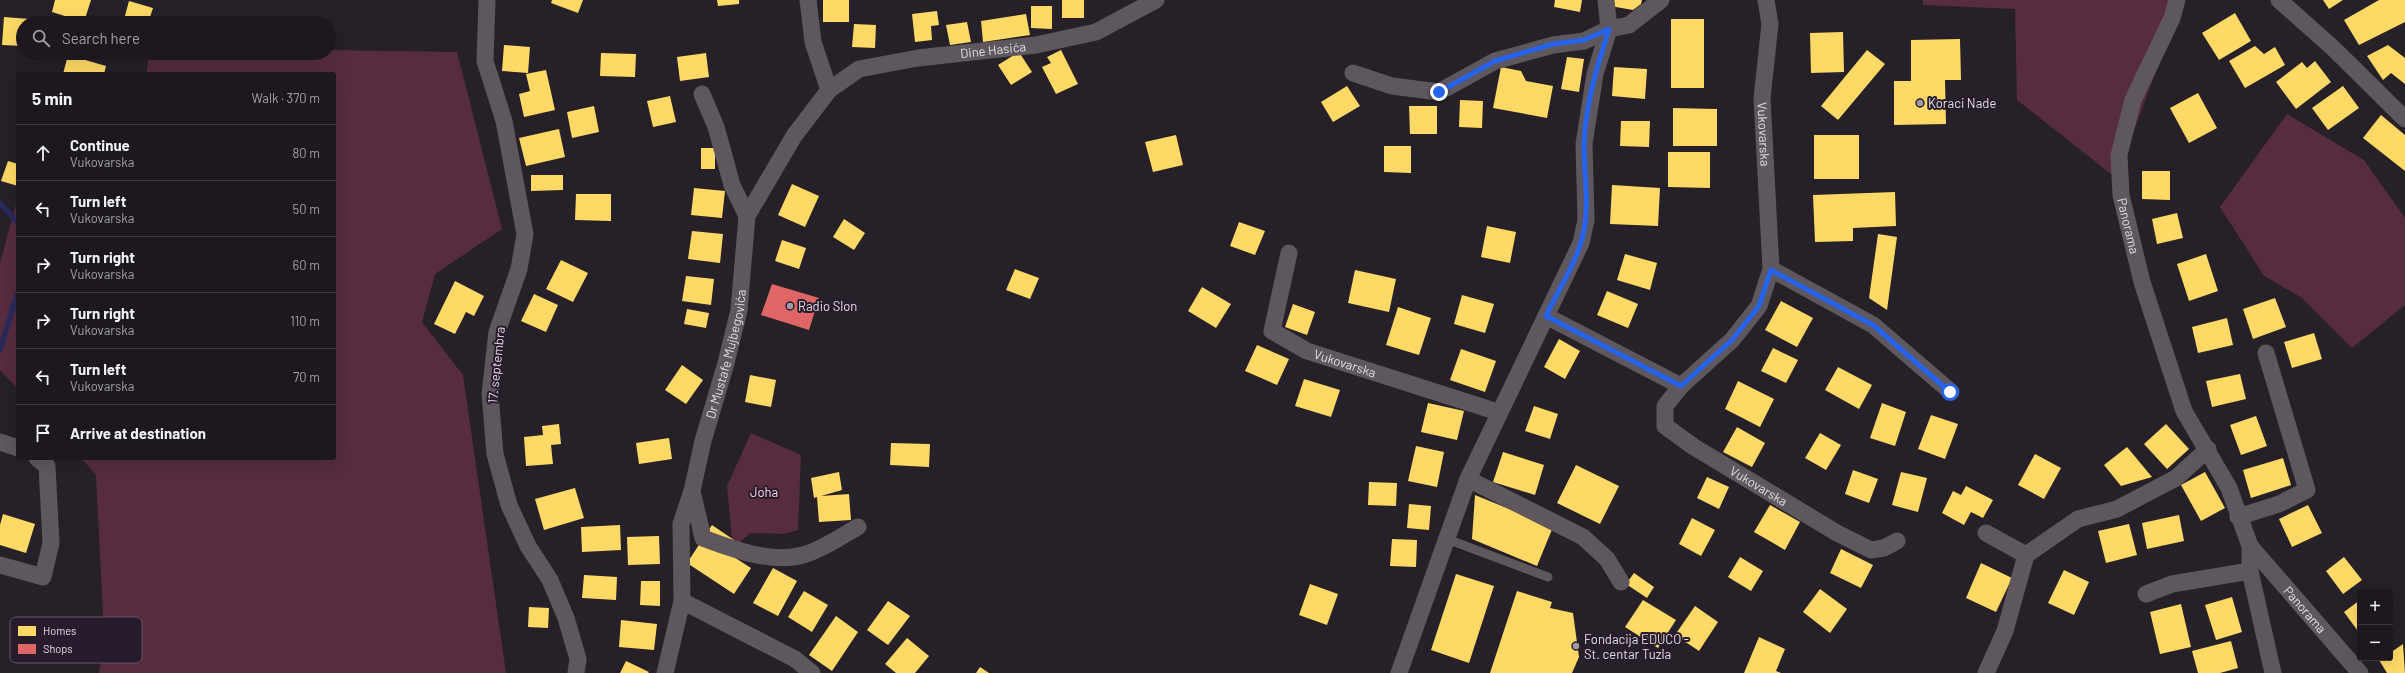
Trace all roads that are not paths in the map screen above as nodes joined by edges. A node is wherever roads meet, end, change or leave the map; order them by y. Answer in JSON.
{"nodes":[{"id":1,"x":487,"y":0,"type":"edge"},
{"id":2,"x":808,"y":0,"type":"edge"},
{"id":3,"x":1156,"y":0,"type":"edge"},
{"id":4,"x":1606,"y":0,"type":"edge"},
{"id":5,"x":1661,"y":0,"type":"edge"},
{"id":6,"x":1766,"y":0,"type":"edge"},
{"id":7,"x":2178,"y":0,"type":"edge"},
{"id":8,"x":2279,"y":0,"type":"edge"},
{"id":9,"x":1609,"y":29,"type":"junction"},
{"id":10,"x":1353,"y":73,"type":"dead end"},
{"id":11,"x":829,"y":90,"type":"junction"},
{"id":12,"x":702,"y":94,"type":"dead end"},
{"id":13,"x":2405,"y":119,"type":"edge"},
{"id":14,"x":747,"y":216,"type":"junction"},
{"id":15,"x":1289,"y":252,"type":"dead end"},
{"id":16,"x":1771,"y":270,"type":"junction"},
{"id":17,"x":1546,"y":316,"type":"junction"},
{"id":18,"x":2266,"y":353,"type":"dead end"},
{"id":19,"x":1681,"y":386,"type":"junction"},
{"id":20,"x":1950,"y":392,"type":"dead end"},
{"id":21,"x":1498,"y":412,"type":"junction"},
{"id":22,"x":0,"y":442,"type":"edge"},
{"id":23,"x":16,"y":447,"type":"edge"},
{"id":24,"x":2208,"y":449,"type":"junction"},
{"id":25,"x":42,"y":462,"type":"edge"},
{"id":26,"x":1468,"y":479,"type":"junction"},
{"id":27,"x":692,"y":491,"type":"junction"},
{"id":28,"x":2238,"y":517,"type":"junction"},
{"id":29,"x":858,"y":527,"type":"dead end"},
{"id":30,"x":1986,"y":533,"type":"dead end"},
{"id":31,"x":1447,"y":539,"type":"junction"},
{"id":32,"x":1897,"y":541,"type":"dead end"},
{"id":33,"x":2250,"y":546,"type":"junction"},
{"id":34,"x":2026,"y":555,"type":"junction"},
{"id":35,"x":0,"y":565,"type":"edge"},
{"id":36,"x":2250,"y":572,"type":"junction"},
{"id":37,"x":1548,"y":577,"type":"dead end"},
{"id":38,"x":1621,"y":582,"type":"dead end"},
{"id":39,"x":2146,"y":594,"type":"dead end"},
{"id":40,"x":682,"y":601,"type":"junction"},
{"id":41,"x":1403,"y":672,"type":"edge"},
{"id":42,"x":576,"y":673,"type":"edge"},
{"id":43,"x":665,"y":673,"type":"edge"},
{"id":44,"x":812,"y":673,"type":"edge"},
{"id":45,"x":1986,"y":673,"type":"edge"},
{"id":46,"x":2273,"y":673,"type":"edge"},
{"id":47,"x":2360,"y":673,"type":"edge"}],
"edges":[{"from":1,"to":42,"type":"street","name":"17. septembra"},
{"from":2,"to":11,"type":"street"},
{"from":3,"to":11,"type":"street","name":"Dine Hasića"},
{"from":4,"to":9,"type":"street"},
{"from":5,"to":9,"type":"street"},
{"from":6,"to":16,"type":"street","name":"Vukovarska"},
{"from":7,"to":24,"type":"street","name":"Panorama"},
{"from":8,"to":13,"type":"street"},
{"from":9,"to":10,"type":"street"},
{"from":9,"to":17,"type":"street"},
{"from":11,"to":14,"type":"street","name":"Dr Mustafe Mujbegovića"},
{"from":12,"to":14,"type":"street"},
{"from":14,"to":27,"type":"street","name":"Dr Mustafe Mujbegovića"},
{"from":15,"to":21,"type":"street","name":"Vukovarska"},
{"from":16,"to":19,"type":"street","name":"Vukovarska"},
{"from":16,"to":20,"type":"street"},
{"from":17,"to":19,"type":"street"},
{"from":17,"to":21,"type":"street"},
{"from":18,"to":28,"type":"street"},
{"from":19,"to":32,"type":"street","name":"Vukovarska"},
{"from":21,"to":26,"type":"street"},
{"from":22,"to":23,"type":"street"},
{"from":24,"to":28,"type":"street","name":"Panorama"},
{"from":24,"to":34,"type":"street"},
{"from":25,"to":35,"type":"street"},
{"from":26,"to":31,"type":"street"},
{"from":26,"to":38,"type":"street"},
{"from":27,"to":29,"type":"street","name":"Dr Mustafe Mujbegovića"},
{"from":27,"to":40,"type":"street","name":"Dr Mustafe Mujbegovića"},
{"from":28,"to":33,"type":"street","name":"Panorama"},
{"from":30,"to":34,"type":"street"},
{"from":31,"to":37,"type":"lane"},
{"from":31,"to":41,"type":"street"},
{"from":33,"to":36,"type":"street","name":"Panorama"},
{"from":33,"to":47,"type":"street","name":"Panorama"},
{"from":34,"to":45,"type":"street"},
{"from":36,"to":39,"type":"street"},
{"from":36,"to":46,"type":"street","name":"Panorama"},
{"from":40,"to":43,"type":"street","name":"Dr Mustafe Mujbegovića"},
{"from":40,"to":44,"type":"street"}]}
